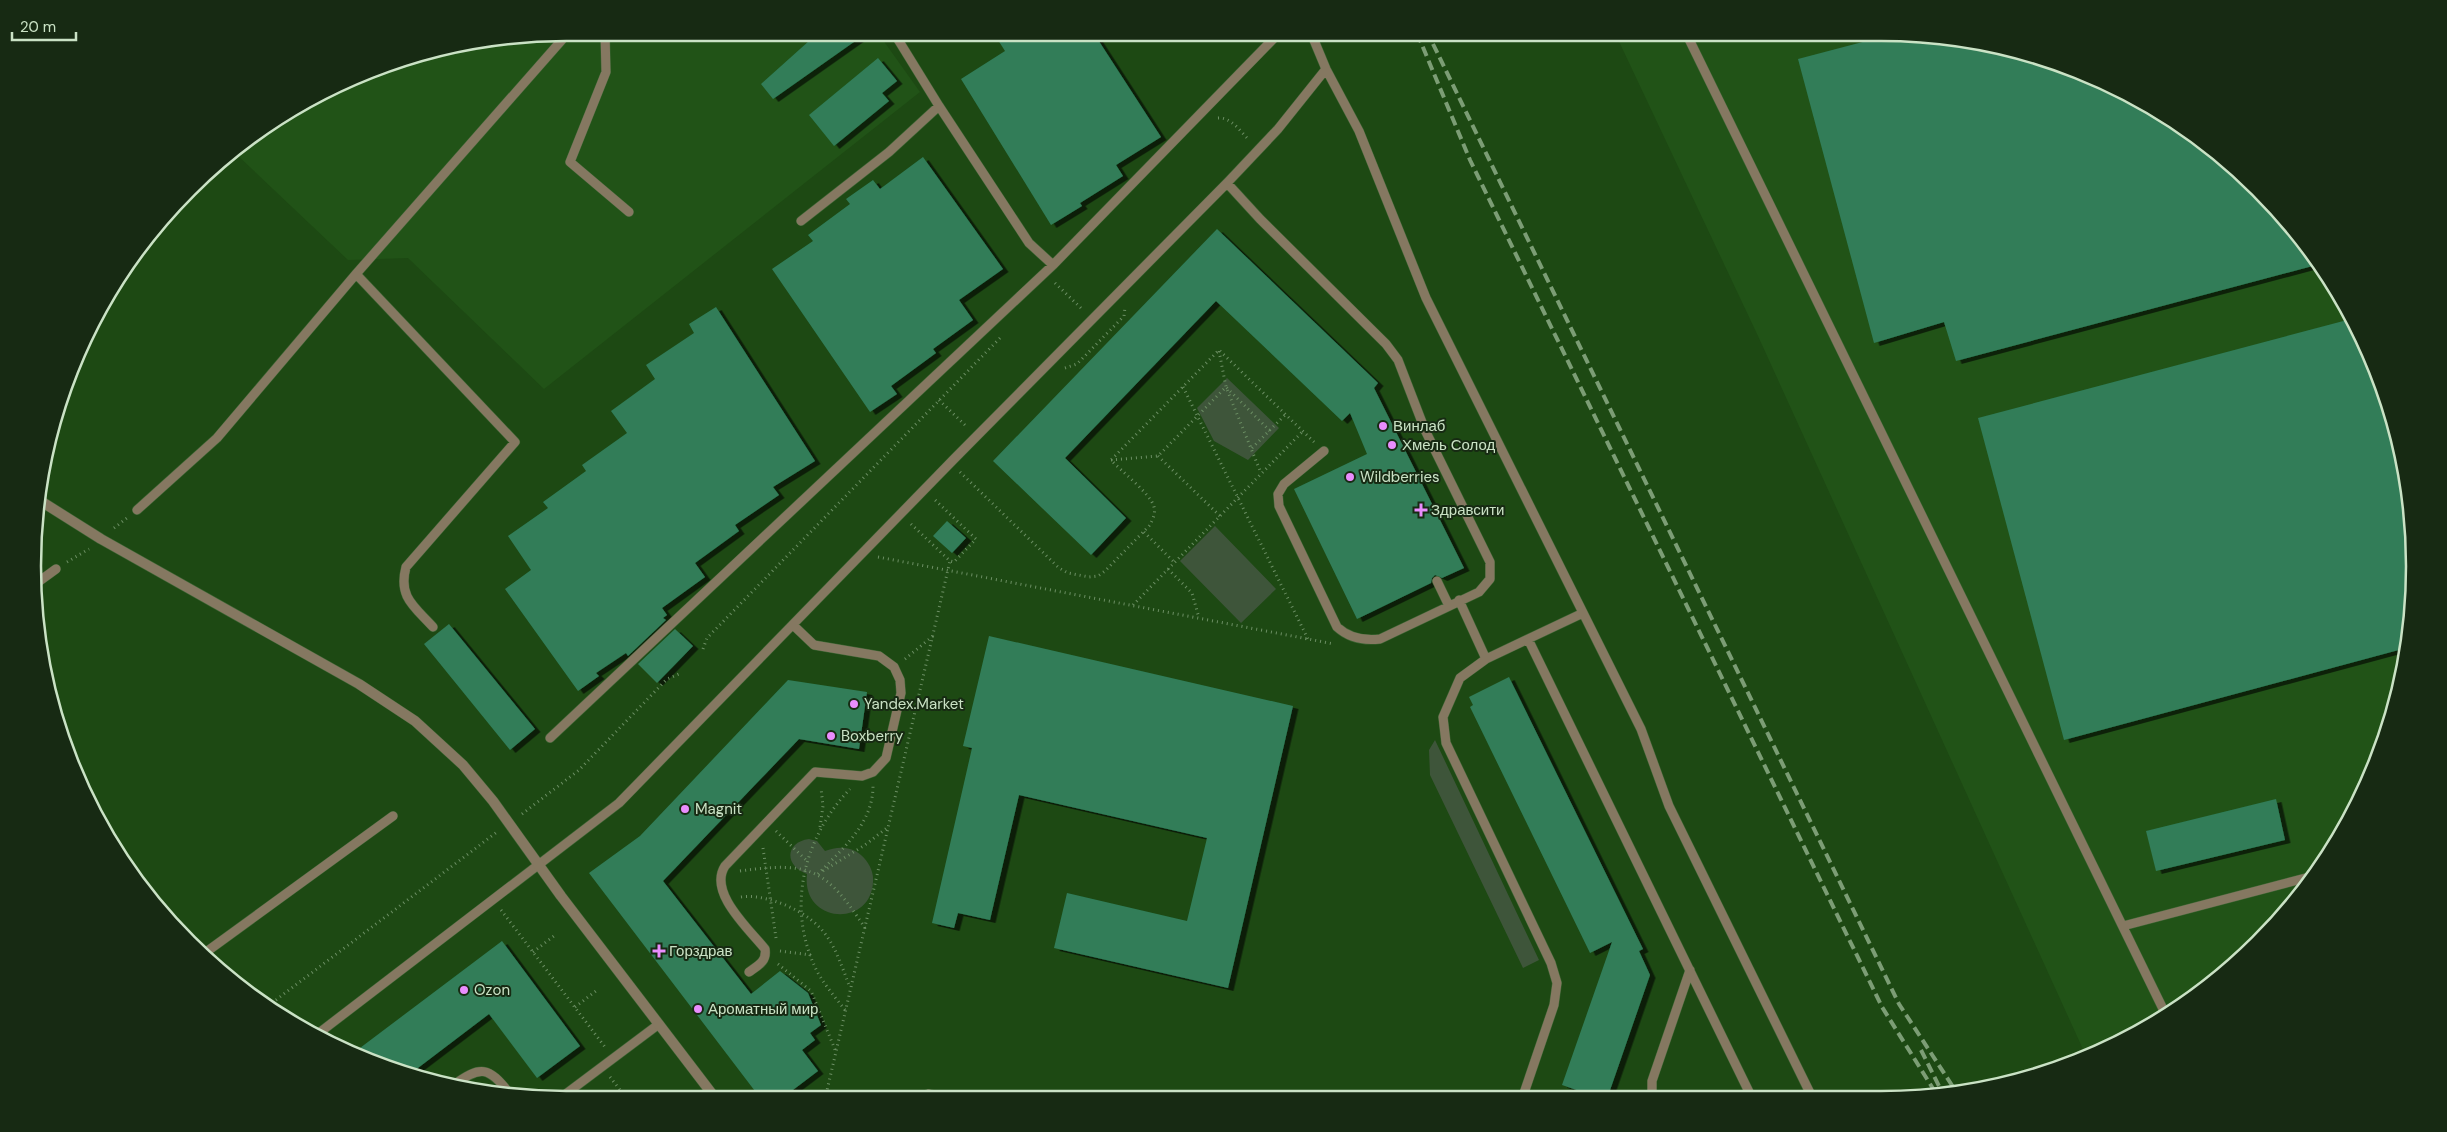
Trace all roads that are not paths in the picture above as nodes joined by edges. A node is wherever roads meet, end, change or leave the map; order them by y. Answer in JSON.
{"nodes":[{"id":1,"x":560,"y":41,"type":"edge"},
{"id":2,"x":605,"y":41,"type":"edge"},
{"id":3,"x":899,"y":41,"type":"edge"},
{"id":4,"x":1270,"y":41,"type":"edge"},
{"id":5,"x":1315,"y":41,"type":"edge"},
{"id":6,"x":1690,"y":41,"type":"edge"},
{"id":7,"x":1326,"y":69,"type":"junction"},
{"id":8,"x":939,"y":106,"type":"junction"},
{"id":9,"x":1227,"y":183,"type":"junction"},
{"id":10,"x":629,"y":212,"type":"dead end"},
{"id":11,"x":801,"y":221,"type":"dead end"},
{"id":12,"x":1053,"y":265,"type":"junction"},
{"id":13,"x":356,"y":274,"type":"junction"},
{"id":14,"x":1324,"y":451,"type":"road end"},
{"id":15,"x":45,"y":504,"type":"edge"},
{"id":16,"x":137,"y":510,"type":"dead end"},
{"id":17,"x":56,"y":569,"type":"road end"},
{"id":18,"x":41,"y":580,"type":"edge"},
{"id":19,"x":1436,"y":581,"type":"dead end"},
{"id":20,"x":1459,"y":600,"type":"junction"},
{"id":21,"x":1448,"y":606,"type":"junction"},
{"id":22,"x":1583,"y":613,"type":"junction"},
{"id":23,"x":794,"y":626,"type":"junction"},
{"id":24,"x":433,"y":627,"type":"dead end"},
{"id":25,"x":1528,"y":639,"type":"junction"},
{"id":26,"x":1486,"y":659,"type":"junction"},
{"id":27,"x":550,"y":738,"type":"dead end"},
{"id":28,"x":392,"y":816,"type":"dead end"},
{"id":29,"x":539,"y":865,"type":"junction"},
{"id":30,"x":2301,"y":879,"type":"edge"},
{"id":31,"x":2123,"y":926,"type":"junction"},
{"id":32,"x":209,"y":950,"type":"edge"},
{"id":33,"x":1690,"y":970,"type":"junction"},
{"id":34,"x":750,"y":972,"type":"dead end"},
{"id":35,"x":2164,"y":1008,"type":"edge"},
{"id":36,"x":659,"y":1024,"type":"junction"},
{"id":37,"x":322,"y":1030,"type":"edge"},
{"id":38,"x":460,"y":1080,"type":"edge"},
{"id":39,"x":504,"y":1087,"type":"edge"},
{"id":40,"x":570,"y":1091,"type":"edge"},
{"id":41,"x":710,"y":1091,"type":"edge"},
{"id":42,"x":1525,"y":1091,"type":"edge"},
{"id":43,"x":1652,"y":1091,"type":"edge"},
{"id":44,"x":1750,"y":1091,"type":"edge"},
{"id":45,"x":1809,"y":1091,"type":"edge"}],
"edges":[{"from":1,"to":13,"type":"lane"},
{"from":2,"to":10,"type":"lane"},
{"from":3,"to":8,"type":"lane"},
{"from":4,"to":12,"type":"lane"},
{"from":5,"to":7,"type":"lane"},
{"from":6,"to":31,"type":"lane"},
{"from":7,"to":9,"type":"lane"},
{"from":7,"to":22,"type":"lane"},
{"from":8,"to":11,"type":"lane"},
{"from":8,"to":12,"type":"lane"},
{"from":9,"to":20,"type":"lane"},
{"from":9,"to":23,"type":"lane"},
{"from":12,"to":27,"type":"lane"},
{"from":13,"to":16,"type":"lane"},
{"from":13,"to":24,"type":"lane"},
{"from":14,"to":21,"type":"lane"},
{"from":15,"to":29,"type":"street"},
{"from":17,"to":18,"type":"lane"},
{"from":19,"to":21,"type":"lane"},
{"from":20,"to":21,"type":"lane"},
{"from":20,"to":26,"type":"lane"},
{"from":22,"to":25,"type":"lane"},
{"from":22,"to":45,"type":"lane"},
{"from":23,"to":29,"type":"lane"},
{"from":23,"to":34,"type":"lane"},
{"from":25,"to":26,"type":"lane"},
{"from":25,"to":33,"type":"lane"},
{"from":26,"to":42,"type":"lane"},
{"from":28,"to":32,"type":"lane"},
{"from":29,"to":36,"type":"street"},
{"from":29,"to":37,"type":"lane"},
{"from":30,"to":31,"type":"lane"},
{"from":31,"to":35,"type":"lane"},
{"from":33,"to":43,"type":"lane"},
{"from":33,"to":44,"type":"lane"},
{"from":36,"to":40,"type":"lane"},
{"from":36,"to":41,"type":"street"},
{"from":38,"to":39,"type":"lane"}]}
